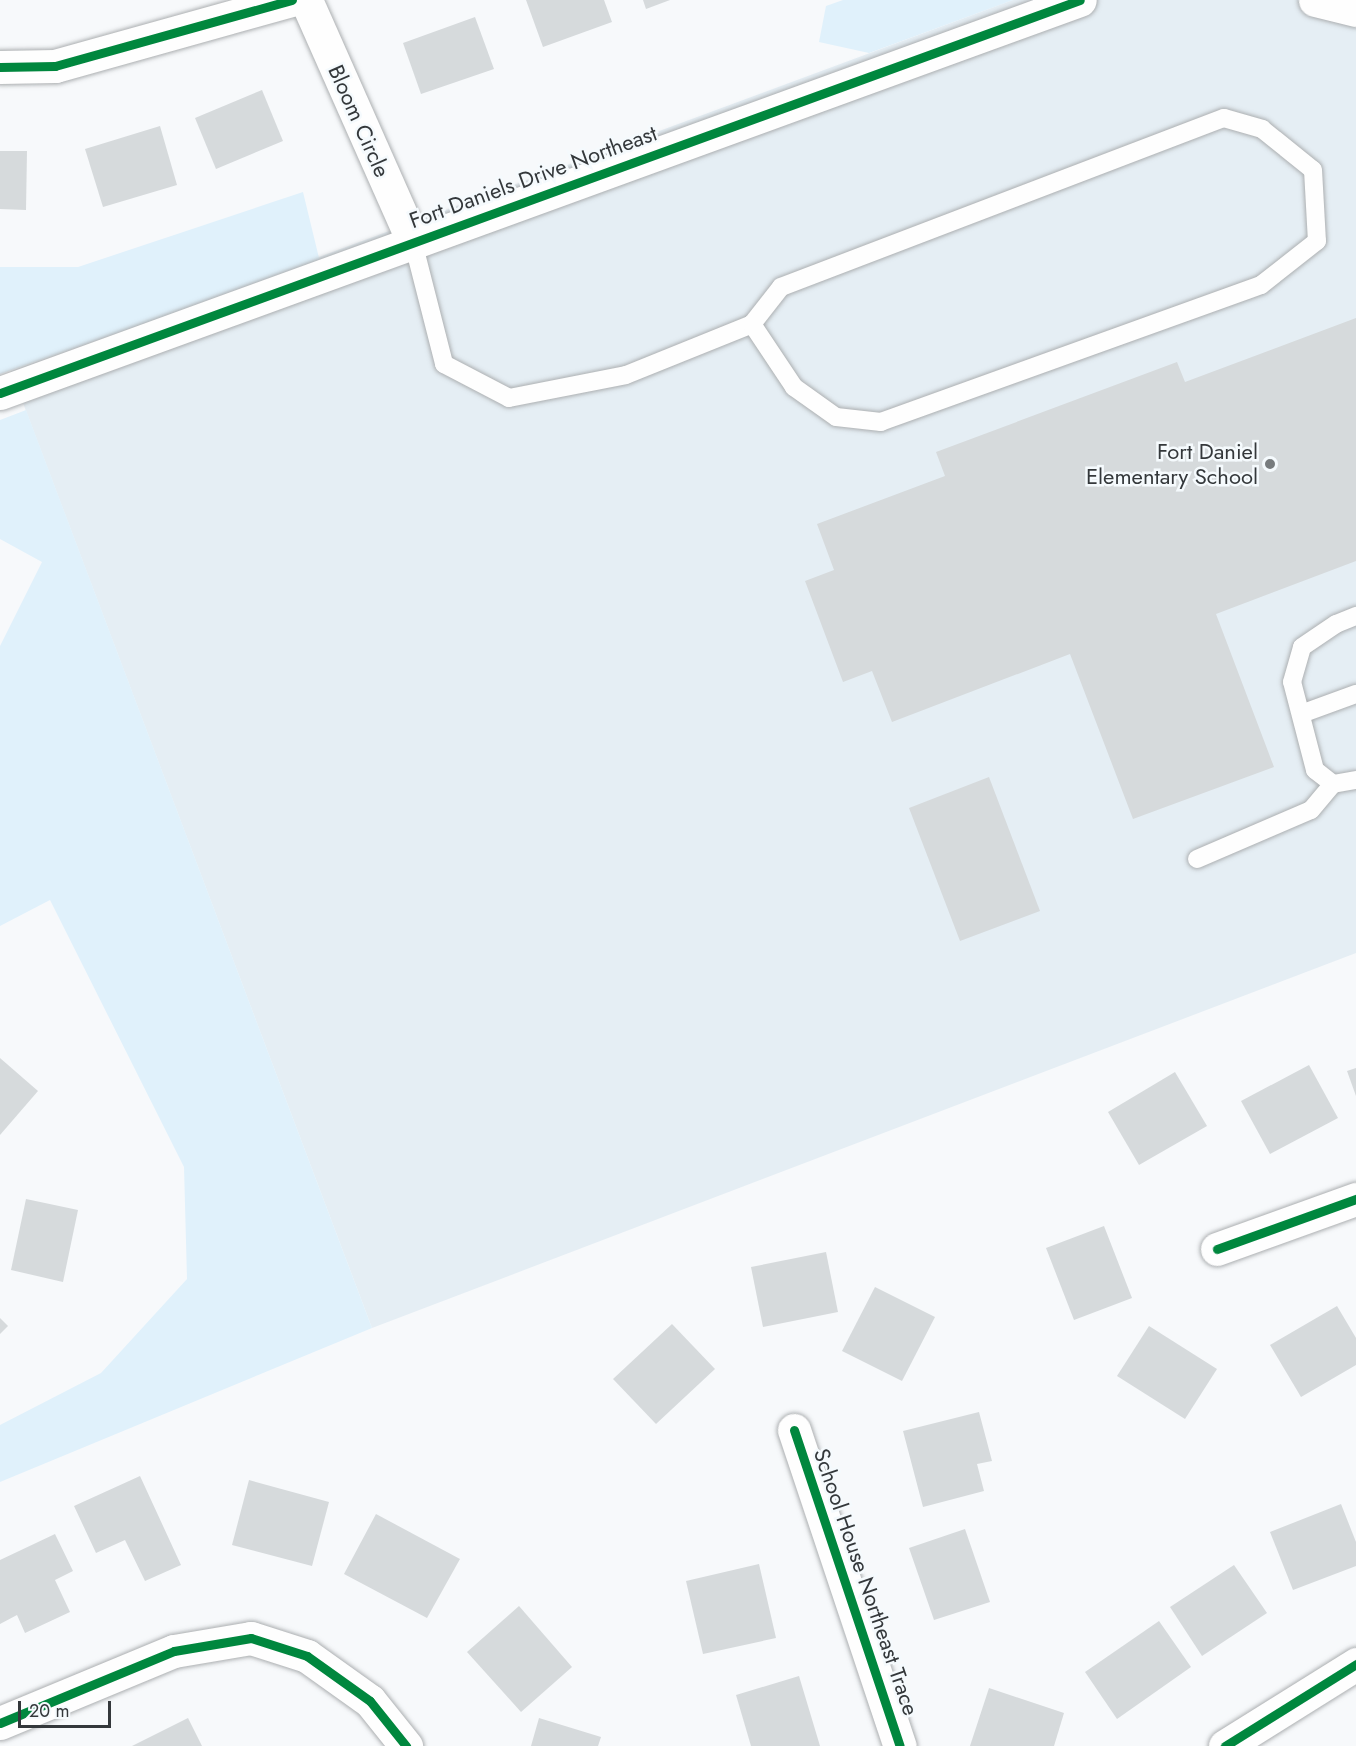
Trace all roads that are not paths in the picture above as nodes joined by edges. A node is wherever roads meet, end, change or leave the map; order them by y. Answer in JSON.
{"nodes":[{"id":1,"x":292,"y":0,"type":"edge"},
{"id":2,"x":306,"y":0,"type":"edge"},
{"id":3,"x":1080,"y":0,"type":"edge"},
{"id":4,"x":1315,"y":0,"type":"edge"},
{"id":5,"x":1356,"y":10,"type":"edge"},
{"id":6,"x":0,"y":67,"type":"edge"},
{"id":7,"x":413,"y":242,"type":"junction"},
{"id":8,"x":752,"y":324,"type":"junction"},
{"id":9,"x":0,"y":393,"type":"edge"},
{"id":10,"x":1356,"y":616,"type":"edge"},
{"id":11,"x":1356,"y":694,"type":"edge"},
{"id":12,"x":1301,"y":714,"type":"junction"},
{"id":13,"x":1356,"y":780,"type":"edge"},
{"id":14,"x":1334,"y":784,"type":"junction"},
{"id":15,"x":1197,"y":859,"type":"dead end"},
{"id":16,"x":1356,"y":1200,"type":"edge"},
{"id":17,"x":1217,"y":1249,"type":"dead end"},
{"id":18,"x":795,"y":1430,"type":"dead end"},
{"id":19,"x":1356,"y":1664,"type":"edge"},
{"id":20,"x":0,"y":1724,"type":"edge"},
{"id":21,"x":406,"y":1746,"type":"edge"},
{"id":22,"x":900,"y":1746,"type":"edge"},
{"id":23,"x":1225,"y":1746,"type":"edge"}],
"edges":[{"from":1,"to":6,"type":"street"},
{"from":2,"to":7,"type":"street","name":"Bloom Circle"},
{"from":3,"to":7,"type":"street","name":"Fort Daniels Drive Northeast"},
{"from":4,"to":5,"type":"street"},
{"from":7,"to":8,"type":"lane"},
{"from":7,"to":9,"type":"street","name":"Fort Daniels Drive Northeast"},
{"from":8,"to":8,"type":"lane"},
{"from":10,"to":12,"type":"lane"},
{"from":11,"to":12,"type":"lane"},
{"from":12,"to":14,"type":"lane"},
{"from":13,"to":14,"type":"lane"},
{"from":14,"to":15,"type":"lane"},
{"from":16,"to":17,"type":"street"},
{"from":18,"to":22,"type":"street","name":"School House Northeast Trace"},
{"from":19,"to":23,"type":"street"},
{"from":20,"to":21,"type":"street"}]}
